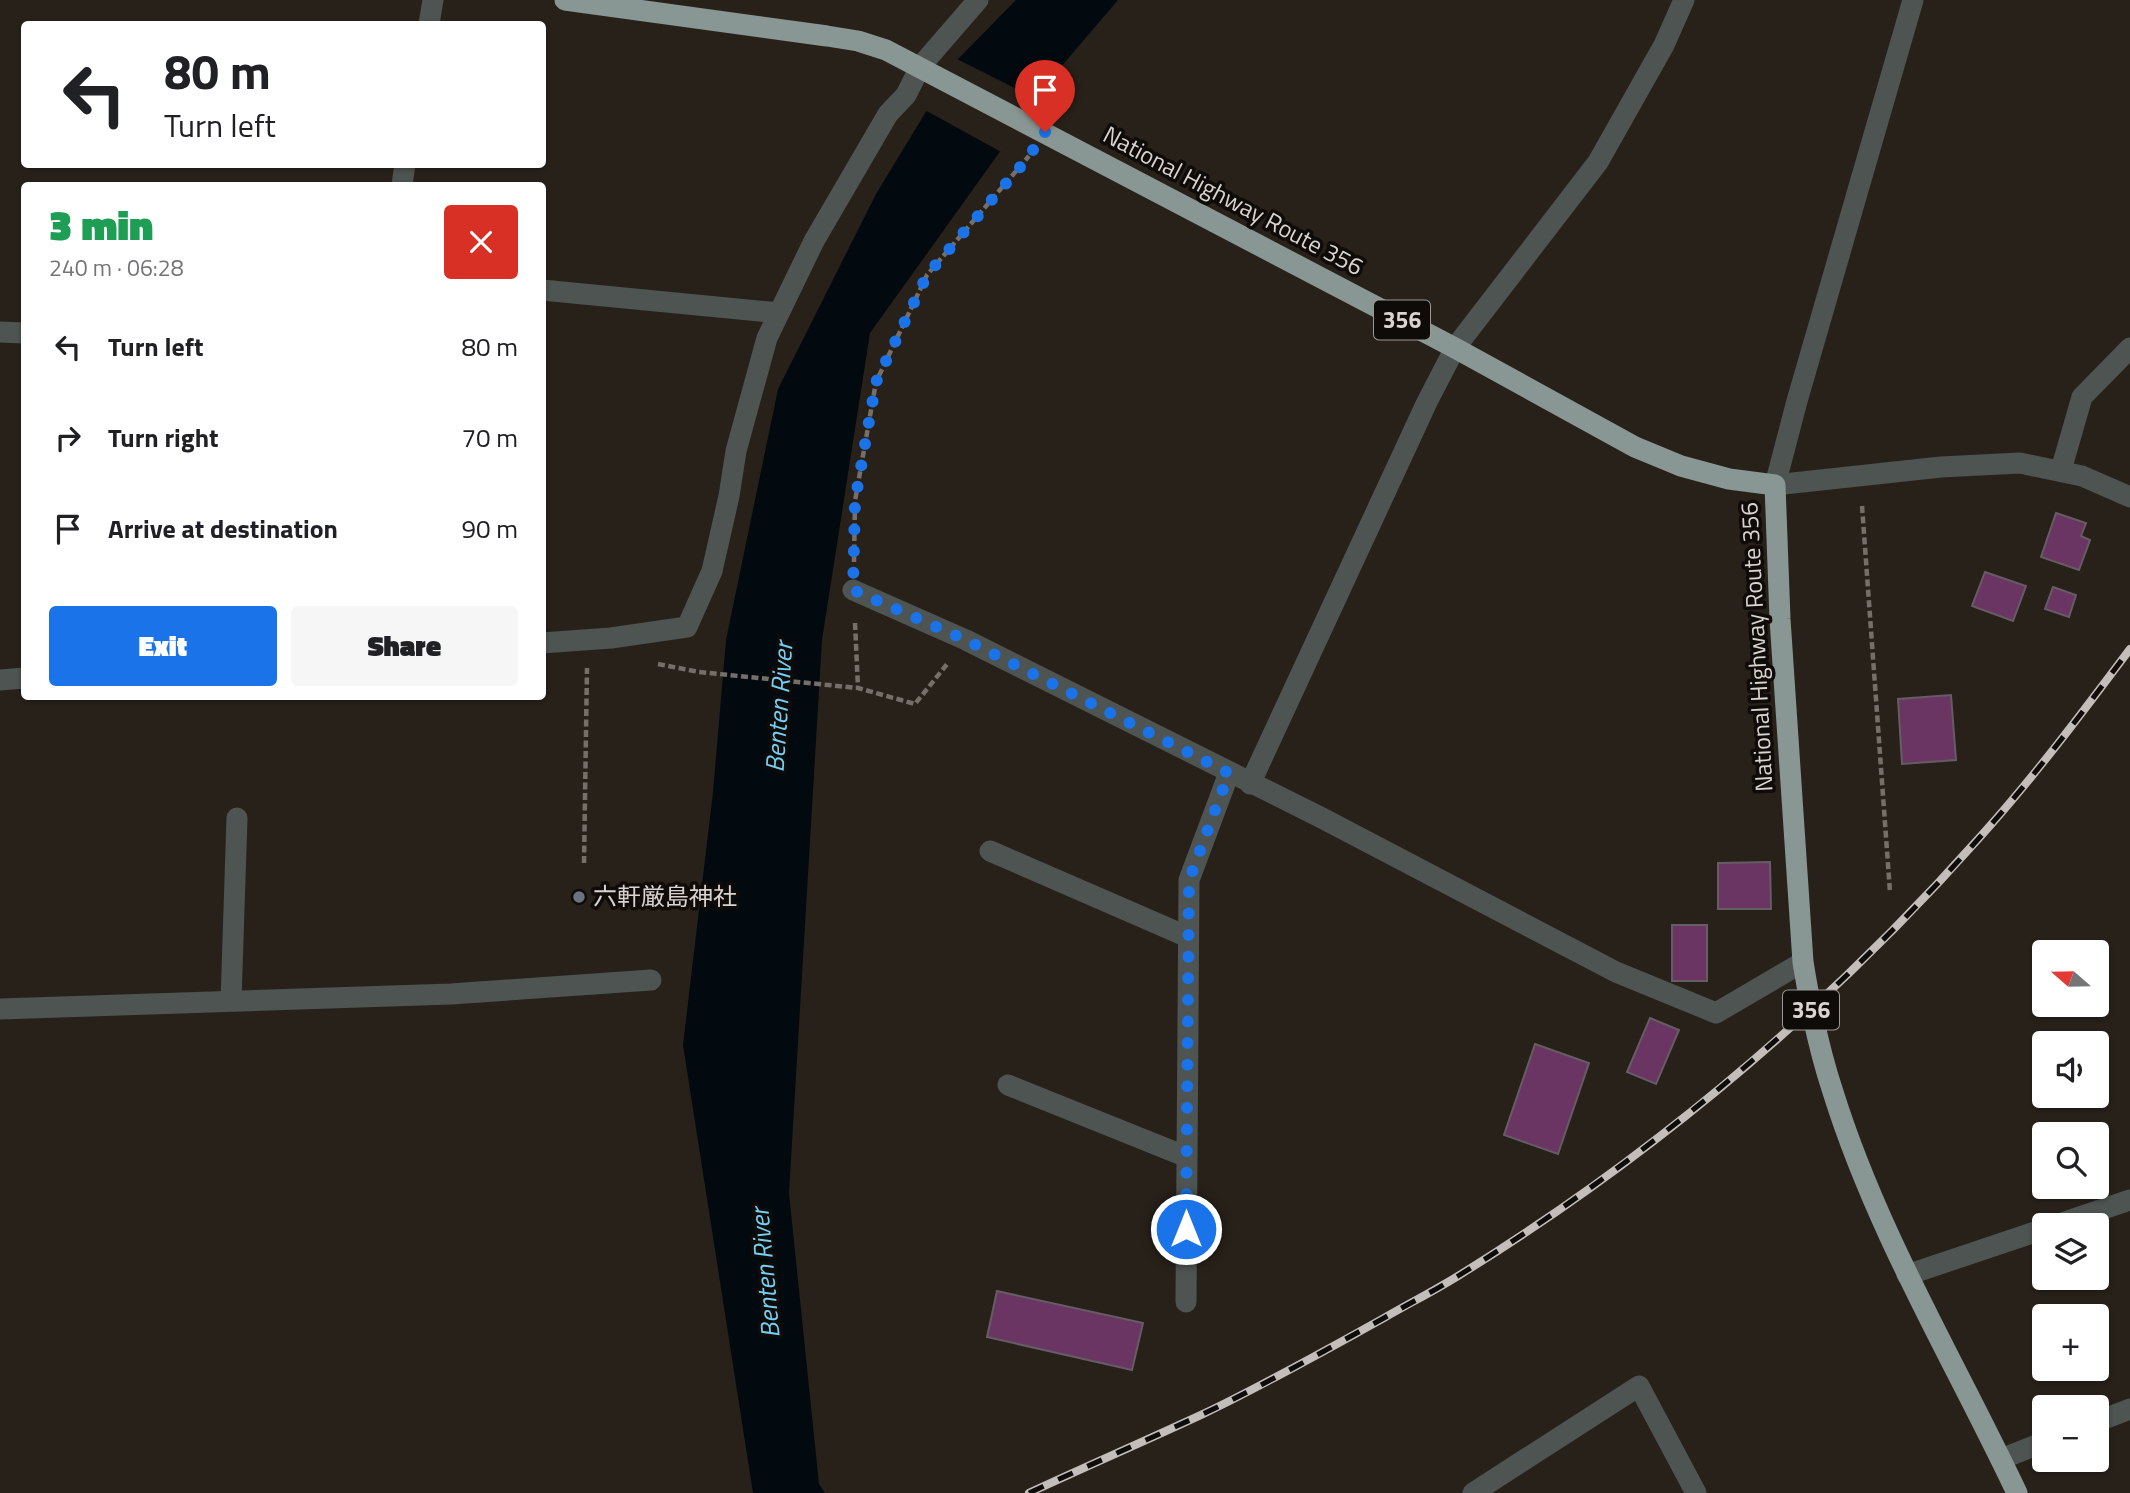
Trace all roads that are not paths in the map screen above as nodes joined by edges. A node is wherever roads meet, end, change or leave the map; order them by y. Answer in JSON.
{"nodes":[{"id":1,"x":433,"y":0,"type":"edge"},
{"id":2,"x":978,"y":0,"type":"edge"},
{"id":3,"x":1684,"y":0,"type":"edge"},
{"id":4,"x":1913,"y":0,"type":"edge"},
{"id":5,"x":573,"y":1,"type":"edge"},
{"id":6,"x":430,"y":21,"type":"edge"},
{"id":7,"x":928,"y":71,"type":"junction"},
{"id":8,"x":546,"y":290,"type":"edge"},
{"id":9,"x":779,"y":313,"type":"junction"},
{"id":10,"x":0,"y":332,"type":"edge"},
{"id":11,"x":21,"y":333,"type":"edge"},
{"id":12,"x":1455,"y":348,"type":"junction"},
{"id":13,"x":2130,"y":348,"type":"edge"},
{"id":14,"x":2061,"y":470,"type":"junction"},
{"id":15,"x":1775,"y":485,"type":"junction"},
{"id":16,"x":2130,"y":497,"type":"edge"},
{"id":17,"x":853,"y":590,"type":"road end"},
{"id":18,"x":546,"y":643,"type":"edge"},
{"id":19,"x":21,"y":678,"type":"edge"},
{"id":20,"x":0,"y":680,"type":"edge"},
{"id":21,"x":1229,"y":773,"type":"junction"},
{"id":22,"x":1250,"y":784,"type":"junction"},
{"id":23,"x":237,"y":818,"type":"dead end"},
{"id":24,"x":990,"y":851,"type":"dead end"},
{"id":25,"x":1188,"y":937,"type":"junction"},
{"id":26,"x":1803,"y":962,"type":"junction"},
{"id":27,"x":650,"y":980,"type":"dead end"},
{"id":28,"x":231,"y":1001,"type":"junction"},
{"id":29,"x":0,"y":1009,"type":"edge"},
{"id":30,"x":1008,"y":1085,"type":"dead end"},
{"id":31,"x":1187,"y":1157,"type":"junction"},
{"id":32,"x":2130,"y":1200,"type":"edge"},
{"id":33,"x":2092,"y":1213,"type":"edge"},
{"id":34,"x":2032,"y":1233,"type":"edge"},
{"id":35,"x":1907,"y":1275,"type":"junction"},
{"id":36,"x":1186,"y":1302,"type":"dead end"},
{"id":37,"x":2130,"y":1409,"type":"edge"},
{"id":38,"x":2109,"y":1417,"type":"edge"},
{"id":39,"x":2032,"y":1447,"type":"edge"},
{"id":40,"x":2001,"y":1459,"type":"junction"},
{"id":41,"x":1474,"y":1493,"type":"edge"},
{"id":42,"x":1696,"y":1493,"type":"edge"},
{"id":43,"x":2017,"y":1493,"type":"edge"}],
"edges":[{"from":1,"to":6,"type":"street"},
{"from":2,"to":7,"type":"street"},
{"from":3,"to":12,"type":"street"},
{"from":4,"to":15,"type":"street"},
{"from":5,"to":7,"type":"highway","name":"National Highway Route 356","number":"356"},
{"from":7,"to":9,"type":"street"},
{"from":7,"to":12,"type":"highway","name":"National Highway Route 356","number":"356"},
{"from":8,"to":9,"type":"street"},
{"from":9,"to":18,"type":"street"},
{"from":10,"to":11,"type":"street"},
{"from":12,"to":15,"type":"highway","name":"National Highway Route 356","number":"356"},
{"from":12,"to":22,"type":"street"},
{"from":13,"to":14,"type":"street"},
{"from":14,"to":15,"type":"street"},
{"from":14,"to":16,"type":"street"},
{"from":15,"to":26,"type":"highway","name":"National Highway Route 356","number":"356"},
{"from":17,"to":21,"type":"street"},
{"from":19,"to":20,"type":"street"},
{"from":21,"to":22,"type":"street"},
{"from":21,"to":25,"type":"street"},
{"from":22,"to":26,"type":"street"},
{"from":23,"to":28,"type":"street"},
{"from":24,"to":25,"type":"street"},
{"from":25,"to":31,"type":"street"},
{"from":26,"to":35,"type":"highway","name":"National Highway Route 356","number":"356"},
{"from":27,"to":28,"type":"street"},
{"from":28,"to":29,"type":"street"},
{"from":30,"to":31,"type":"street"},
{"from":31,"to":36,"type":"street"},
{"from":32,"to":33,"type":"street"},
{"from":34,"to":35,"type":"street"},
{"from":35,"to":40,"type":"highway","name":"National Highway Route 356","number":"356"},
{"from":37,"to":38,"type":"street"},
{"from":39,"to":40,"type":"street"},
{"from":40,"to":43,"type":"highway","name":"National Highway Route 356","number":"356"},
{"from":41,"to":42,"type":"street"}]}
